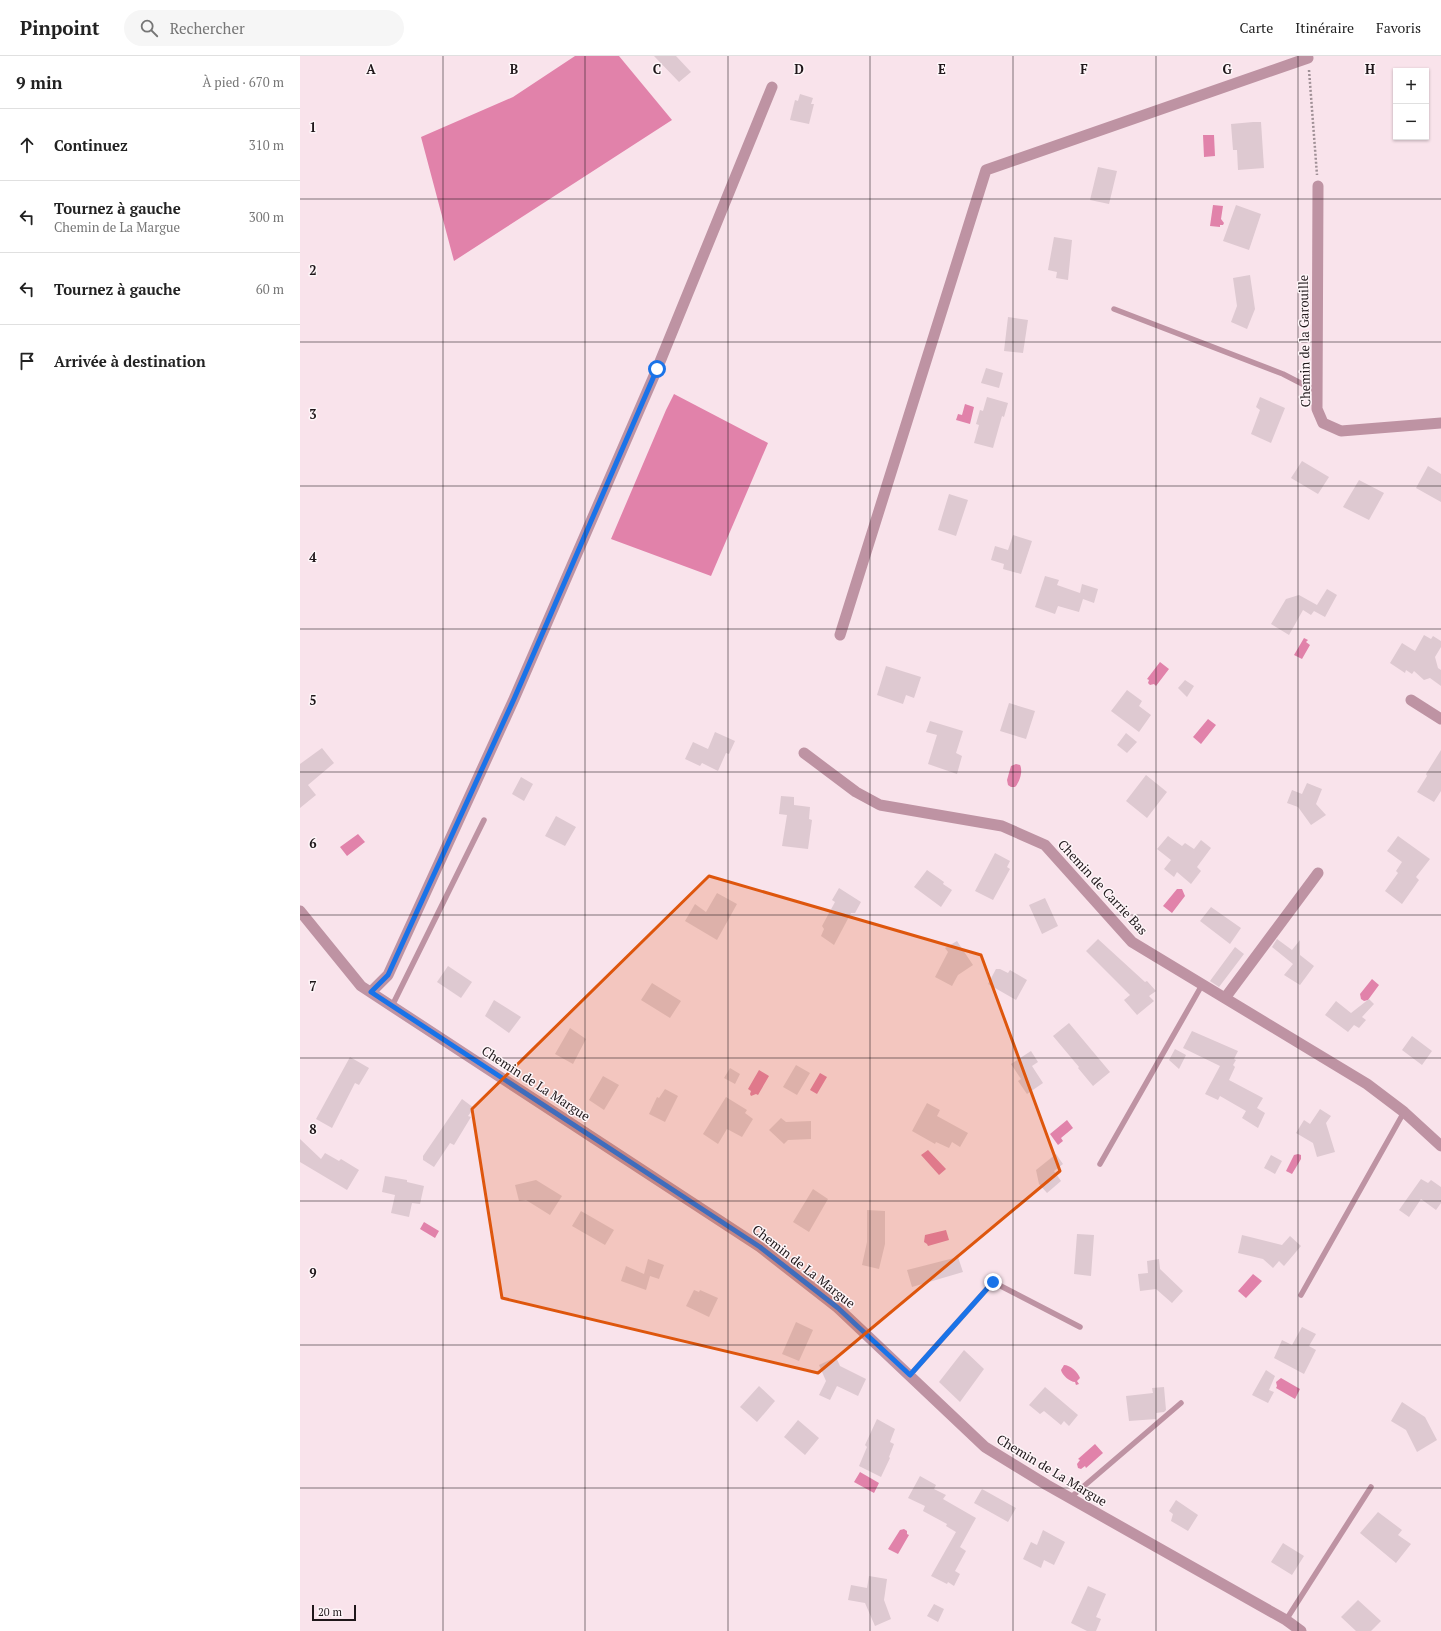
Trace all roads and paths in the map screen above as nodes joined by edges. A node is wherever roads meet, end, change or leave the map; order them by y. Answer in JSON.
{"nodes":[{"id":1,"x":1308,"y":58,"type":"joint"},
{"id":2,"x":772,"y":87,"type":"dead end"},
{"id":3,"x":1318,"y":186,"type":"joint"},
{"id":4,"x":1114,"y":309,"type":"dead end"},
{"id":5,"x":1316,"y":391,"type":"junction"},
{"id":6,"x":1441,"y":423,"type":"edge"},
{"id":7,"x":840,"y":635,"type":"dead end"},
{"id":8,"x":1411,"y":700,"type":"dead end"},
{"id":9,"x":1441,"y":719,"type":"edge"},
{"id":10,"x":804,"y":753,"type":"dead end"},
{"id":11,"x":484,"y":820,"type":"dead end"},
{"id":12,"x":1318,"y":873,"type":"dead end"},
{"id":13,"x":300,"y":910,"type":"edge"},
{"id":14,"x":1202,"y":985,"type":"junction"},
{"id":15,"x":371,"y":992,"type":"junction"},
{"id":16,"x":1225,"y":998,"type":"junction"},
{"id":17,"x":392,"y":1006,"type":"junction"},
{"id":18,"x":1404,"y":1112,"type":"junction"},
{"id":19,"x":1441,"y":1146,"type":"edge"},
{"id":20,"x":1100,"y":1164,"type":"dead end"},
{"id":21,"x":1301,"y":1295,"type":"dead end"},
{"id":22,"x":1080,"y":1326,"type":"dead end"},
{"id":23,"x":910,"y":1375,"type":"junction"},
{"id":24,"x":1181,"y":1403,"type":"dead end"},
{"id":25,"x":1371,"y":1487,"type":"dead end"},
{"id":26,"x":1070,"y":1498,"type":"junction"},
{"id":27,"x":1286,"y":1620,"type":"junction"},
{"id":28,"x":1301,"y":1631,"type":"edge"}],
"edges":[{"from":1,"to":3,"type":"path"},
{"from":1,"to":7,"type":"street"},
{"from":2,"to":15,"type":"street"},
{"from":3,"to":5,"type":"street","name":"Chemin de la Garouille"},
{"from":4,"to":5,"type":"lane"},
{"from":5,"to":6,"type":"street","name":"Chemin de la Garouille"},
{"from":8,"to":9,"type":"street"},
{"from":10,"to":14,"type":"street","name":"Chemin de Carrie Bas"},
{"from":11,"to":17,"type":"lane"},
{"from":12,"to":16,"type":"street"},
{"from":13,"to":15,"type":"street","name":"Chemin de La Margue"},
{"from":14,"to":16,"type":"street","name":"Chemin de Carrie Bas"},
{"from":14,"to":20,"type":"lane"},
{"from":15,"to":17,"type":"street","name":"Chemin de La Margue"},
{"from":16,"to":18,"type":"street","name":"Chemin de Carrie Bas"},
{"from":17,"to":23,"type":"street","name":"Chemin de La Margue"},
{"from":18,"to":19,"type":"street","name":"Chemin de Carrie Bas"},
{"from":18,"to":21,"type":"lane"},
{"from":22,"to":23,"type":"lane"},
{"from":23,"to":26,"type":"street","name":"Chemin de La Margue"},
{"from":24,"to":26,"type":"lane"},
{"from":25,"to":27,"type":"lane"},
{"from":26,"to":27,"type":"street","name":"Chemin de La Margue"},
{"from":27,"to":28,"type":"street","name":"Chemin de La Margue"}]}
